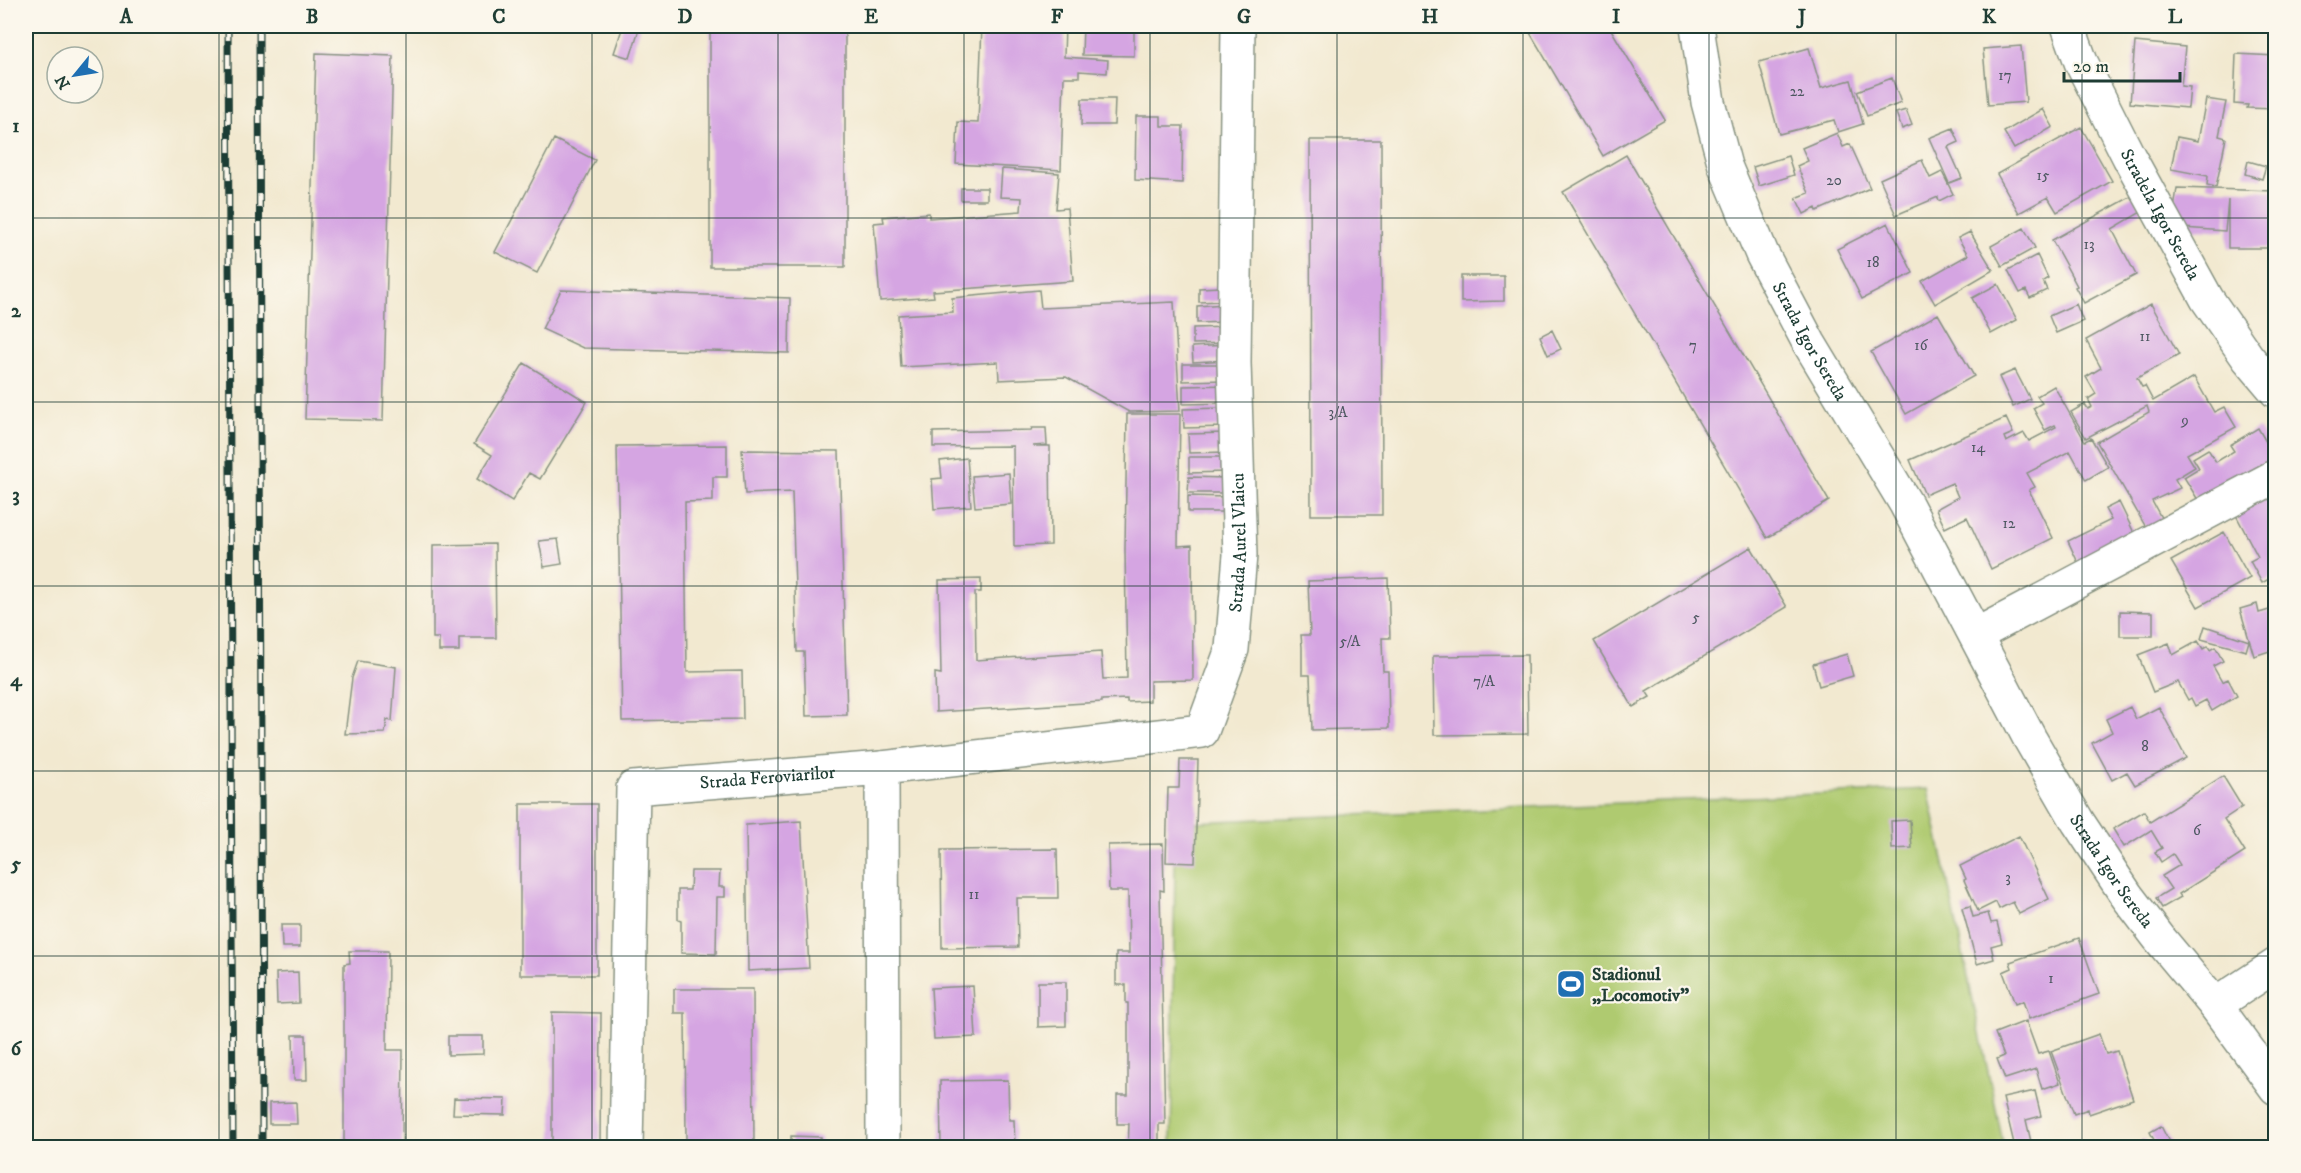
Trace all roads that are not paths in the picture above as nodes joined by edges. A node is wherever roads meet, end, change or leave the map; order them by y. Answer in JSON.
{"nodes":[{"id":1,"x":1238,"y":26,"type":"edge"},
{"id":2,"x":1697,"y":26,"type":"edge"},
{"id":3,"x":2068,"y":26,"type":"edge"},
{"id":4,"x":2276,"y":391,"type":"edge"},
{"id":5,"x":2276,"y":476,"type":"edge"},
{"id":6,"x":1976,"y":636,"type":"junction"},
{"id":7,"x":882,"y":768,"type":"junction"},
{"id":8,"x":2276,"y":965,"type":"edge"},
{"id":9,"x":2215,"y":1005,"type":"junction"},
{"id":10,"x":2276,"y":1088,"type":"edge"},
{"id":11,"x":626,"y":1148,"type":"edge"},
{"id":12,"x":883,"y":1148,"type":"edge"}],
"edges":[{"from":1,"to":7,"type":"street","name":"Strada Aurel Vlaicu"},
{"from":2,"to":6,"type":"street","name":"Strada Igor Sereda"},
{"from":3,"to":4,"type":"street","name":"Stradela Igor Sereda"},
{"from":5,"to":6,"type":"street"},
{"from":6,"to":9,"type":"street","name":"Strada Igor Sereda"},
{"from":7,"to":11,"type":"street","name":"Strada Feroviarilor"},
{"from":7,"to":12,"type":"street"},
{"from":8,"to":9,"type":"street"},
{"from":9,"to":10,"type":"street","name":"Strada Igor Sereda"}]}
